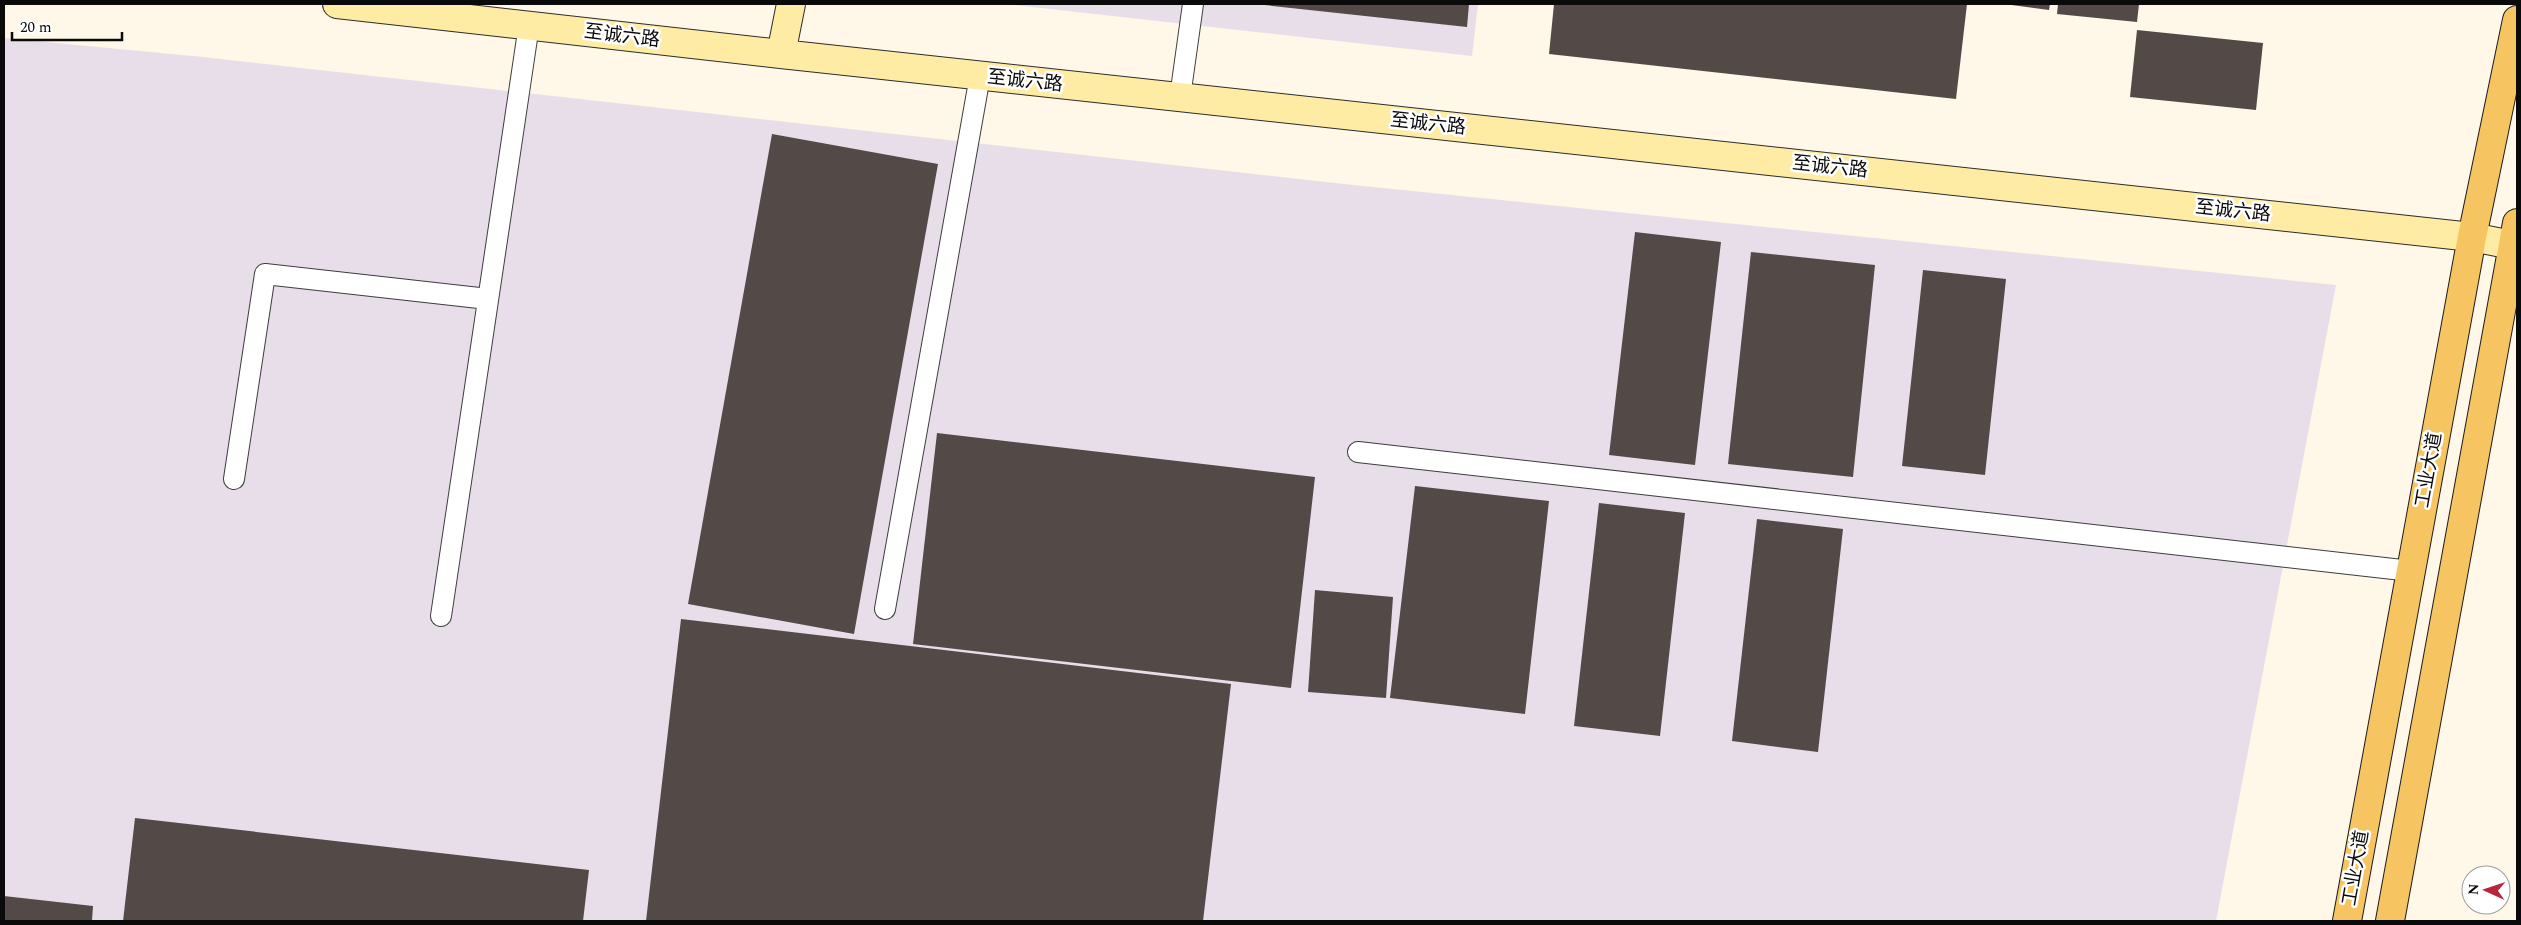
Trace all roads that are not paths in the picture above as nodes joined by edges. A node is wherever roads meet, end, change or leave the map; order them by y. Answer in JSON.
{"nodes":[{"id":1,"x":337,"y":4,"type":"edge"},
{"id":2,"x":791,"y":4,"type":"edge"},
{"id":3,"x":1193,"y":4,"type":"edge"},
{"id":4,"x":2517,"y":20,"type":"edge"},
{"id":5,"x":528,"y":25,"type":"junction"},
{"id":6,"x":782,"y":54,"type":"junction"},
{"id":7,"x":980,"y":76,"type":"junction"},
{"id":8,"x":1180,"y":97,"type":"junction"},
{"id":9,"x":2472,"y":237,"type":"junction"},
{"id":10,"x":2516,"y":238,"type":"edge"},
{"id":11,"x":488,"y":299,"type":"junction"},
{"id":12,"x":1358,"y":452,"type":"dead end"},
{"id":13,"x":234,"y":479,"type":"dead end"},
{"id":14,"x":2411,"y":571,"type":"junction"},
{"id":15,"x":884,"y":609,"type":"dead end"},
{"id":16,"x":441,"y":616,"type":"dead end"},
{"id":17,"x":2346,"y":921,"type":"edge"},
{"id":18,"x":2390,"y":921,"type":"edge"}],
"edges":[{"from":1,"to":5,"type":"main road","name":"至诚六路"},
{"from":2,"to":6,"type":"main road"},
{"from":3,"to":8,"type":"lane"},
{"from":4,"to":9,"type":"main road","name":"工业大道"},
{"from":5,"to":6,"type":"main road","name":"至诚六路"},
{"from":5,"to":11,"type":"lane"},
{"from":6,"to":7,"type":"main road","name":"至诚六路"},
{"from":7,"to":8,"type":"main road","name":"至诚六路"},
{"from":7,"to":15,"type":"lane"},
{"from":8,"to":9,"type":"main road","name":"至诚六路"},
{"from":9,"to":10,"type":"main road","name":"至诚六路"},
{"from":9,"to":14,"type":"main road","name":"工业大道"},
{"from":10,"to":18,"type":"main road"},
{"from":11,"to":13,"type":"lane"},
{"from":11,"to":16,"type":"lane"},
{"from":12,"to":14,"type":"lane"},
{"from":14,"to":17,"type":"main road","name":"工业大道"}]}
